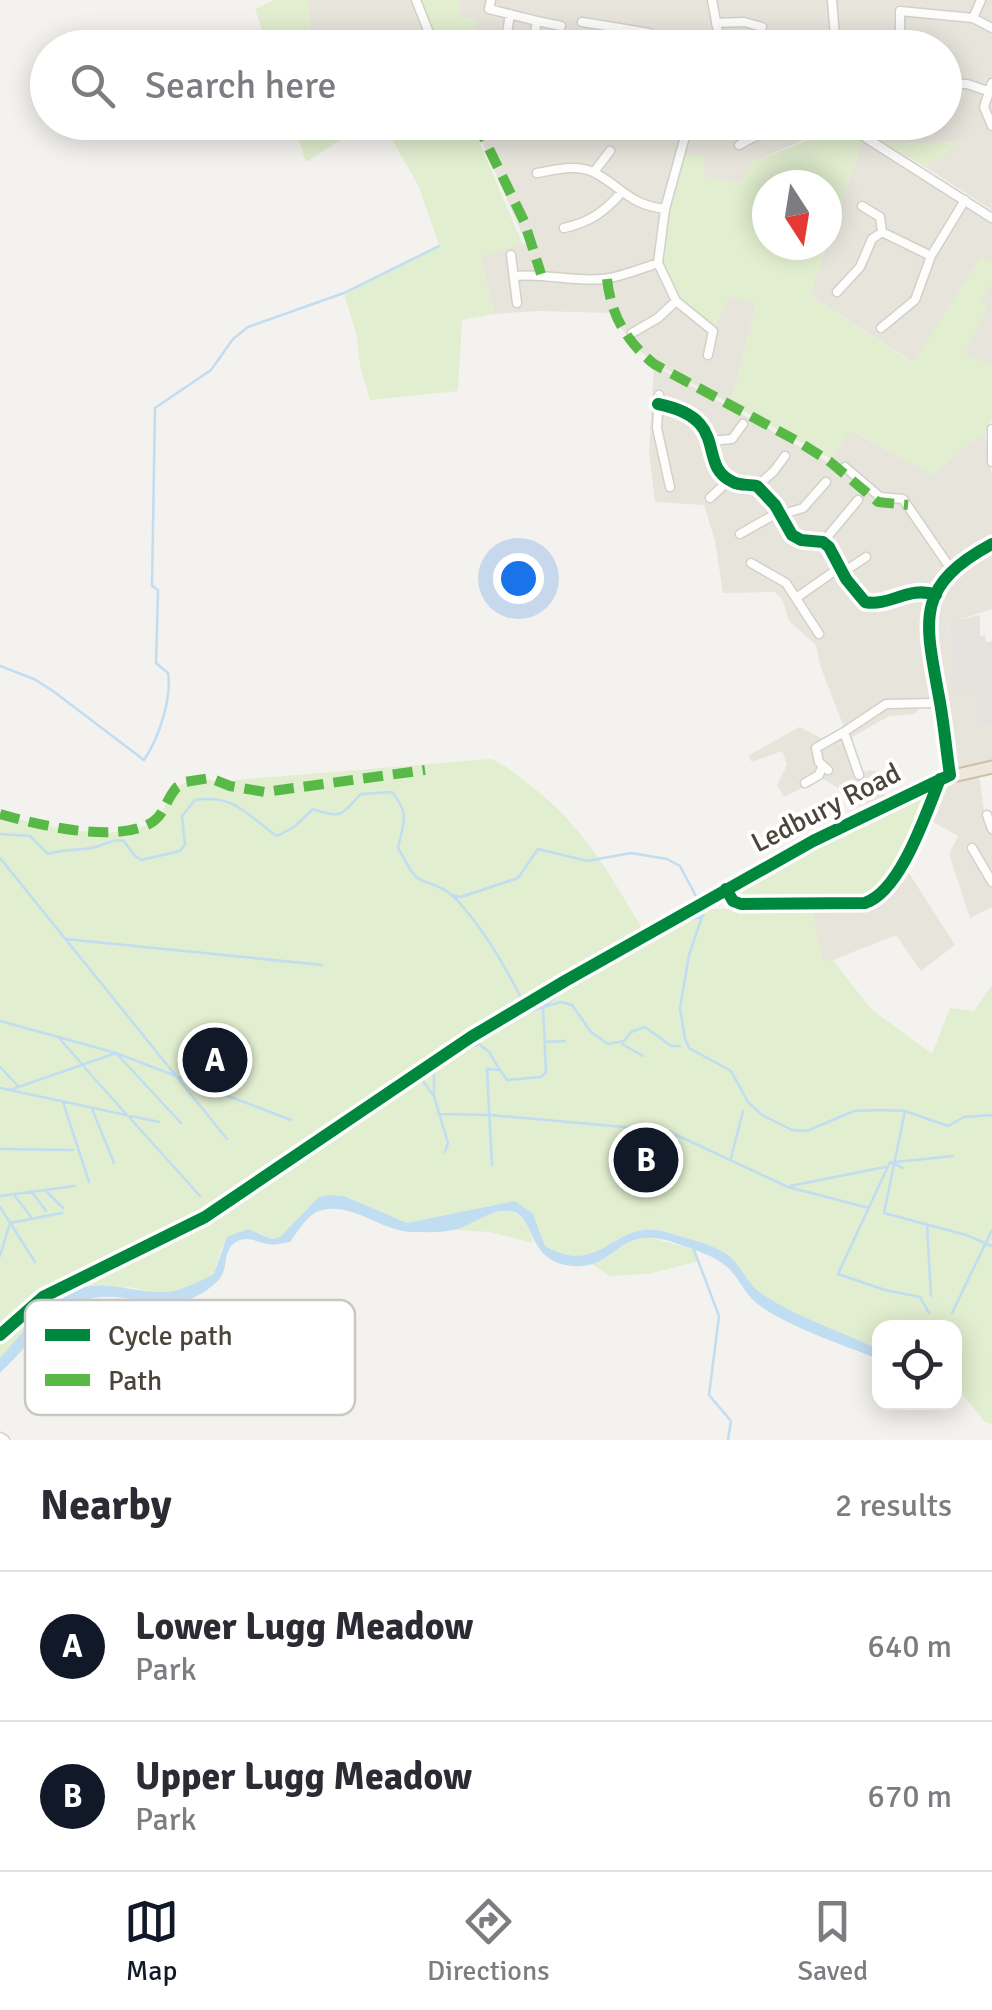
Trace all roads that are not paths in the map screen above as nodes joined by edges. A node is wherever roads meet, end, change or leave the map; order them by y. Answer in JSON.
{"nodes":[{"id":1,"x":416,"y":0,"type":"edge"},
{"id":2,"x":491,"y":0,"type":"edge"},
{"id":3,"x":712,"y":0,"type":"edge"},
{"id":4,"x":832,"y":0,"type":"edge"},
{"id":5,"x":896,"y":0,"type":"edge"},
{"id":6,"x":981,"y":0,"type":"edge"},
{"id":7,"x":900,"y":11,"type":"junction"},
{"id":8,"x":510,"y":14,"type":"junction"},
{"id":9,"x":973,"y":18,"type":"junction"},
{"id":10,"x":537,"y":22,"type":"junction"},
{"id":11,"x":582,"y":22,"type":"dead end"},
{"id":12,"x":716,"y":23,"type":"junction"},
{"id":13,"x":562,"y":26,"type":"dead end"},
{"id":14,"x":762,"y":27,"type":"dead end"},
{"id":15,"x":613,"y":28,"type":"joint"},
{"id":16,"x":992,"y":28,"type":"edge"},
{"id":17,"x":428,"y":30,"type":"edge"},
{"id":18,"x":507,"y":30,"type":"edge"},
{"id":19,"x":535,"y":30,"type":"edge"},
{"id":20,"x":627,"y":30,"type":"edge"},
{"id":21,"x":717,"y":30,"type":"edge"},
{"id":22,"x":834,"y":30,"type":"edge"},
{"id":23,"x":900,"y":30,"type":"edge"},
{"id":24,"x":962,"y":84,"type":"edge"},
{"id":25,"x":990,"y":87,"type":"edge"},
{"id":26,"x":992,"y":126,"type":"edge"},
{"id":27,"x":684,"y":140,"type":"edge"},
{"id":28,"x":750,"y":140,"type":"edge"},
{"id":29,"x":869,"y":140,"type":"edge"},
{"id":30,"x":739,"y":146,"type":"dead end"},
{"id":31,"x":610,"y":151,"type":"dead end"},
{"id":32,"x":594,"y":172,"type":"junction"},
{"id":33,"x":537,"y":173,"type":"dead end"},
{"id":34,"x":622,"y":194,"type":"junction"},
{"id":35,"x":964,"y":200,"type":"junction"},
{"id":36,"x":862,"y":206,"type":"dead end"},
{"id":37,"x":665,"y":209,"type":"junction"},
{"id":38,"x":992,"y":218,"type":"edge"},
{"id":39,"x":564,"y":228,"type":"dead end"},
{"id":40,"x":882,"y":232,"type":"junction"},
{"id":41,"x":511,"y":255,"type":"dead end"},
{"id":42,"x":931,"y":256,"type":"junction"},
{"id":43,"x":658,"y":263,"type":"junction"},
{"id":44,"x":514,"y":276,"type":"junction"},
{"id":45,"x":837,"y":292,"type":"dead end"},
{"id":46,"x":676,"y":301,"type":"junction"},
{"id":47,"x":517,"y":303,"type":"dead end"},
{"id":48,"x":881,"y":328,"type":"dead end"},
{"id":49,"x":632,"y":333,"type":"dead end"},
{"id":50,"x":708,"y":354,"type":"dead end"},
{"id":51,"x":743,"y":424,"type":"dead end"},
{"id":52,"x":992,"y":429,"type":"edge"},
{"id":53,"x":710,"y":441,"type":"junction"},
{"id":54,"x":785,"y":455,"type":"dead end"},
{"id":55,"x":992,"y":462,"type":"edge"},
{"id":56,"x":846,"y":467,"type":"dead end"},
{"id":57,"x":729,"y":480,"type":"junction"},
{"id":58,"x":666,"y":482,"type":"dead end"},
{"id":59,"x":757,"y":486,"type":"junction"},
{"id":60,"x":826,"y":488,"type":"dead end"},
{"id":61,"x":710,"y":498,"type":"dead end"},
{"id":62,"x":858,"y":500,"type":"dead end"},
{"id":63,"x":779,"y":514,"type":"junction"},
{"id":64,"x":740,"y":534,"type":"dead end"},
{"id":65,"x":823,"y":542,"type":"junction"},
{"id":66,"x":992,"y":544,"type":"edge"},
{"id":67,"x":868,"y":559,"type":"dead end"},
{"id":68,"x":752,"y":563,"type":"dead end"},
{"id":69,"x":951,"y":570,"type":"junction"},
{"id":70,"x":841,"y":571,"type":"junction"},
{"id":71,"x":936,"y":595,"type":"junction"},
{"id":72,"x":796,"y":598,"type":"junction"},
{"id":73,"x":819,"y":634,"type":"dead end"},
{"id":74,"x":934,"y":703,"type":"dead end"},
{"id":75,"x":844,"y":732,"type":"junction"},
{"id":76,"x":992,"y":767,"type":"edge"},
{"id":77,"x":859,"y":774,"type":"dead end"},
{"id":78,"x":945,"y":777,"type":"junction"},
{"id":79,"x":805,"y":783,"type":"dead end"},
{"id":80,"x":987,"y":815,"type":"dead end"},
{"id":81,"x":992,"y":829,"type":"edge"},
{"id":82,"x":972,"y":848,"type":"dead end"},
{"id":83,"x":992,"y":882,"type":"edge"},
{"id":84,"x":726,"y":889,"type":"junction"},
{"id":85,"x":40,"y":1300,"type":"edge"},
{"id":86,"x":25,"y":1313,"type":"edge"},
{"id":87,"x":0,"y":1335,"type":"edge"}],
"edges":[{"from":1,"to":17,"type":"street"},
{"from":2,"to":8,"type":"street"},
{"from":3,"to":12,"type":"street"},
{"from":4,"to":22,"type":"street"},
{"from":5,"to":7,"type":"street"},
{"from":6,"to":9,"type":"street"},
{"from":7,"to":9,"type":"street"},
{"from":7,"to":23,"type":"street"},
{"from":8,"to":10,"type":"street"},
{"from":8,"to":18,"type":"street"},
{"from":9,"to":16,"type":"street"},
{"from":10,"to":13,"type":"street"},
{"from":10,"to":19,"type":"street"},
{"from":11,"to":15,"type":"street"},
{"from":12,"to":14,"type":"street"},
{"from":12,"to":21,"type":"street"},
{"from":15,"to":20,"type":"street"},
{"from":24,"to":25,"type":"street"},
{"from":25,"to":26,"type":"street"},
{"from":27,"to":37,"type":"street"},
{"from":28,"to":30,"type":"street"},
{"from":29,"to":35,"type":"street"},
{"from":31,"to":32,"type":"street"},
{"from":32,"to":33,"type":"street"},
{"from":32,"to":34,"type":"street"},
{"from":34,"to":37,"type":"street"},
{"from":34,"to":39,"type":"street"},
{"from":35,"to":38,"type":"street"},
{"from":35,"to":42,"type":"street"},
{"from":36,"to":40,"type":"street"},
{"from":37,"to":43,"type":"street"},
{"from":40,"to":42,"type":"street"},
{"from":40,"to":45,"type":"street"},
{"from":41,"to":44,"type":"street"},
{"from":42,"to":48,"type":"street"},
{"from":43,"to":44,"type":"street"},
{"from":43,"to":46,"type":"street"},
{"from":44,"to":47,"type":"street"},
{"from":46,"to":49,"type":"street"},
{"from":46,"to":50,"type":"street"},
{"from":51,"to":53,"type":"street"},
{"from":52,"to":55,"type":"street"},
{"from":53,"to":57,"type":"street"},
{"from":53,"to":58,"type":"street"},
{"from":54,"to":59,"type":"street"},
{"from":56,"to":69,"type":"street"},
{"from":57,"to":59,"type":"street"},
{"from":57,"to":61,"type":"street"},
{"from":59,"to":63,"type":"street"},
{"from":60,"to":63,"type":"street"},
{"from":62,"to":65,"type":"street"},
{"from":63,"to":64,"type":"street"},
{"from":63,"to":65,"type":"street"},
{"from":65,"to":70,"type":"street"},
{"from":66,"to":69,"type":"street"},
{"from":67,"to":70,"type":"street"},
{"from":68,"to":72,"type":"street"},
{"from":69,"to":71,"type":"street"},
{"from":70,"to":71,"type":"street"},
{"from":70,"to":72,"type":"street"},
{"from":71,"to":78,"type":"street"},
{"from":72,"to":73,"type":"street"},
{"from":74,"to":75,"type":"street"},
{"from":75,"to":77,"type":"street"},
{"from":75,"to":79,"type":"street"},
{"from":76,"to":78,"type":"highway","name":"Ledbury Road"},
{"from":78,"to":84,"type":"highway","name":"Ledbury Road"},
{"from":78,"to":84,"type":"street"},
{"from":80,"to":81,"type":"street"},
{"from":82,"to":83,"type":"street"},
{"from":84,"to":85,"type":"highway","name":"Ledbury Road"},
{"from":86,"to":87,"type":"highway","name":"Ledbury Road"}]}
